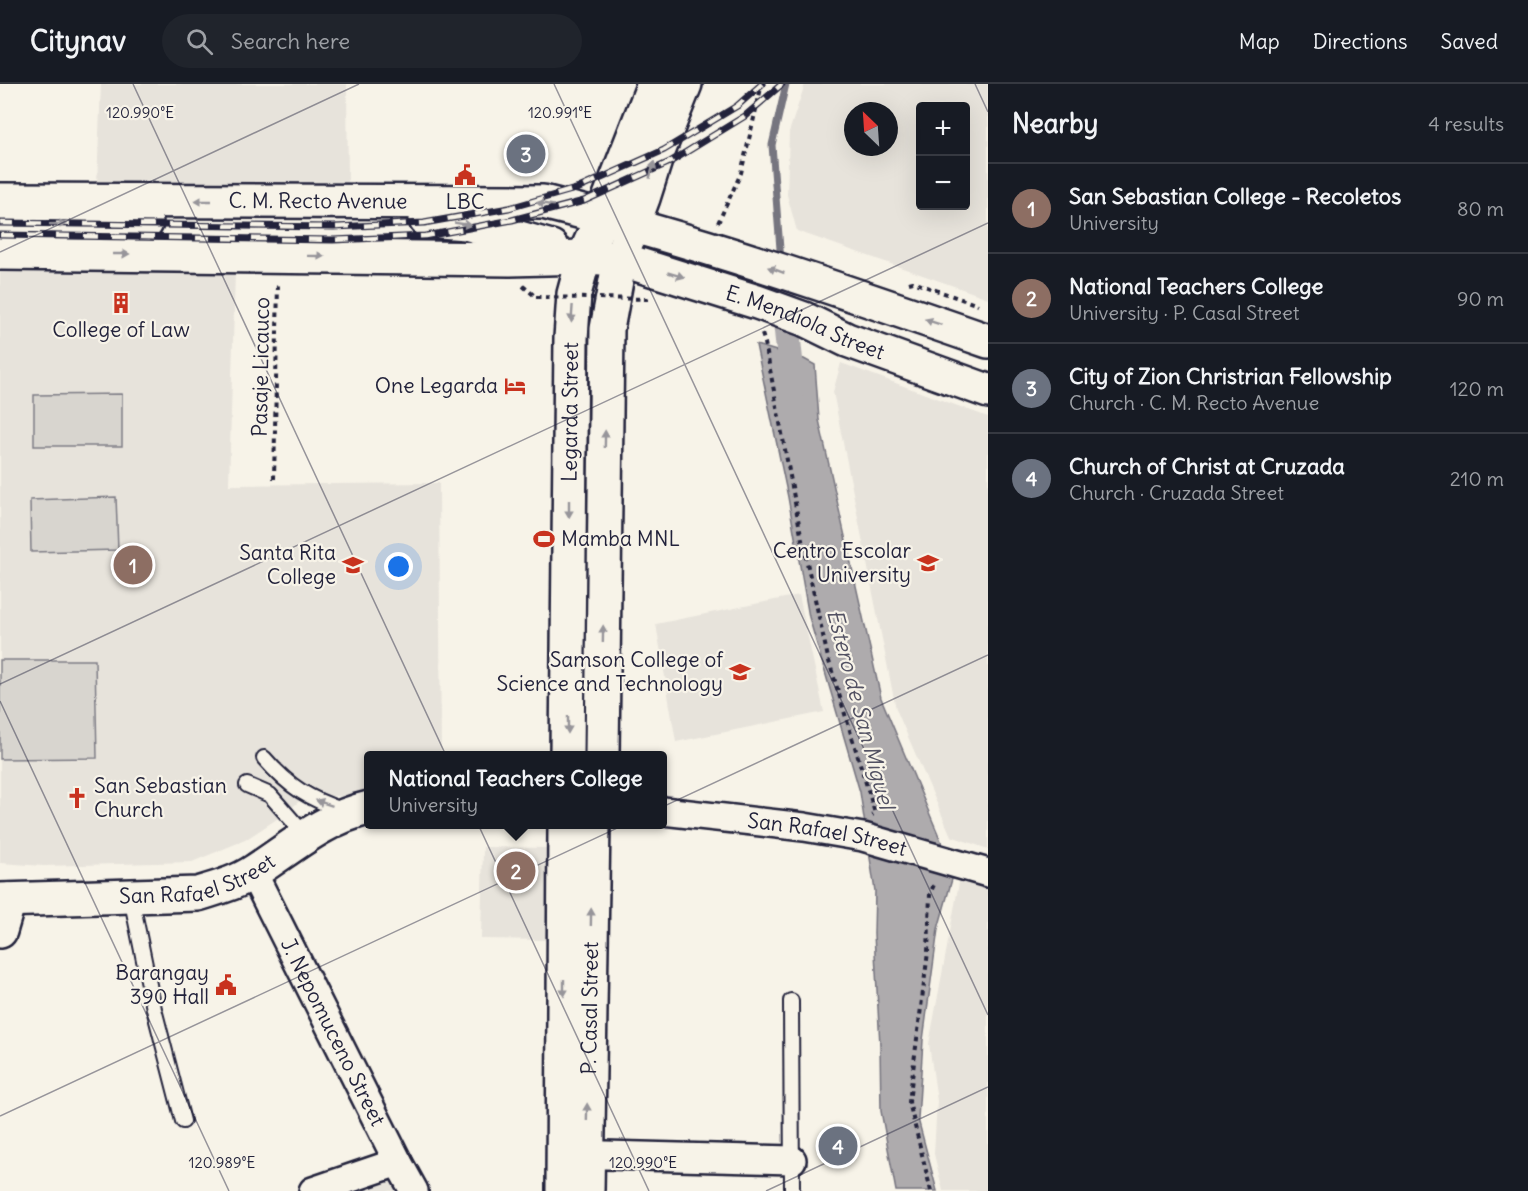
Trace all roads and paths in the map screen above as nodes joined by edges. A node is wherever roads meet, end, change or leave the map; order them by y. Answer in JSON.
{"nodes":[{"id":1,"x":685,"y":84,"type":"edge"},
{"id":2,"x":762,"y":84,"type":"edge"},
{"id":3,"x":647,"y":88,"type":"edge"},
{"id":4,"x":0,"y":200,"type":"edge"},
{"id":5,"x":617,"y":221,"type":"junction"},
{"id":6,"x":0,"y":225,"type":"edge"},
{"id":7,"x":722,"y":251,"type":"junction"},
{"id":8,"x":0,"y":253,"type":"edge"},
{"id":9,"x":278,"y":255,"type":"junction"},
{"id":10,"x":584,"y":257,"type":"junction"},
{"id":11,"x":620,"y":259,"type":"junction"},
{"id":12,"x":914,"y":282,"type":"dead end"},
{"id":13,"x":536,"y":297,"type":"dead end"},
{"id":14,"x":649,"y":299,"type":"dead end"},
{"id":15,"x":988,"y":309,"type":"edge"},
{"id":16,"x":988,"y":341,"type":"edge"},
{"id":17,"x":765,"y":343,"type":"dead end"},
{"id":18,"x":988,"y":391,"type":"edge"},
{"id":19,"x":274,"y":478,"type":"dead end"},
{"id":20,"x":567,"y":751,"type":"edge"},
{"id":21,"x":602,"y":751,"type":"edge"},
{"id":22,"x":264,"y":758,"type":"dead end"},
{"id":23,"x":247,"y":785,"type":"dead end"},
{"id":24,"x":360,"y":810,"type":"edge"},
{"id":25,"x":667,"y":811,"type":"edge"},
{"id":26,"x":874,"y":813,"type":"dead end"},
{"id":27,"x":565,"y":829,"type":"edge"},
{"id":28,"x":593,"y":829,"type":"edge"},
{"id":29,"x":305,"y":835,"type":"junction"},
{"id":30,"x":253,"y":873,"type":"junction"},
{"id":31,"x":988,"y":873,"type":"edge"},
{"id":32,"x":930,"y":894,"type":"dead end"},
{"id":33,"x":131,"y":897,"type":"junction"},
{"id":34,"x":4,"y":900,"type":"edge"},
{"id":35,"x":0,"y":931,"type":"edge"},
{"id":36,"x":791,"y":1001,"type":"dead end"},
{"id":37,"x":183,"y":1121,"type":"dead end"},
{"id":38,"x":575,"y":1154,"type":"junction"},
{"id":39,"x":792,"y":1160,"type":"junction"},
{"id":40,"x":398,"y":1162,"type":"junction"},
{"id":41,"x":313,"y":1191,"type":"edge"},
{"id":42,"x":414,"y":1191,"type":"edge"},
{"id":43,"x":563,"y":1191,"type":"edge"},
{"id":44,"x":587,"y":1191,"type":"edge"},
{"id":45,"x":792,"y":1191,"type":"edge"},
{"id":46,"x":931,"y":1191,"type":"edge"}],
"edges":[{"from":5,"to":1,"type":"main road","name":"Legarda Street","one_way":true},
{"from":2,"to":7,"type":"path"},
{"from":3,"to":5,"type":"main road","name":"Legarda Street"},
{"from":5,"to":4,"type":"main road","name":"C. M. Recto Avenue","one_way":true},
{"from":5,"to":7,"type":"main road","name":"E. Mendiola Street"},
{"from":5,"to":10,"type":"main road","name":"Legarda Street"},
{"from":5,"to":11,"type":"main road","name":"Legarda Street"},
{"from":6,"to":10,"type":"main road","name":"C. M. Recto Avenue","one_way":true},
{"from":16,"to":7,"type":"main road","name":"E. Mendiola Street","one_way":true},
{"from":8,"to":9,"type":"main road","name":"C. M. Recto Avenue","one_way":true},
{"from":9,"to":10,"type":"main road","name":"C. M. Recto Avenue","one_way":true},
{"from":9,"to":19,"type":"path","name":"Pasaje Licauco"},
{"from":10,"to":11,"type":"main road","name":"C. M. Recto Avenue"},
{"from":10,"to":20,"type":"main road","name":"Legarda Street","one_way":true},
{"from":11,"to":18,"type":"main road","name":"E. Mendiola Street","one_way":true},
{"from":21,"to":11,"type":"main road","name":"Legarda Street","one_way":true},
{"from":12,"to":15,"type":"path"},
{"from":13,"to":14,"type":"path","bridge":true},
{"from":17,"to":26,"type":"path"},
{"from":24,"to":22,"type":"lane","one_way":true},
{"from":23,"to":29,"type":"lane"},
{"from":24,"to":29,"type":"main road","name":"San Rafael Street"},
{"from":25,"to":31,"type":"street","name":"San Rafael Street"},
{"from":27,"to":38,"type":"main road","name":"P. Casal Street","one_way":true},
{"from":38,"to":28,"type":"main road","name":"P. Casal Street","one_way":true},
{"from":29,"to":30,"type":"main road","name":"San Rafael Street"},
{"from":30,"to":33,"type":"main road","name":"San Rafael Street"},
{"from":30,"to":40,"type":"street","name":"J. Nepomuceno Street"},
{"from":32,"to":46,"type":"path"},
{"from":33,"to":34,"type":"main road","name":"San Rafael Street"},
{"from":33,"to":37,"type":"lane"},
{"from":34,"to":35,"type":"main road"},
{"from":36,"to":39,"type":"lane"},
{"from":38,"to":39,"type":"street"},
{"from":38,"to":43,"type":"main road","name":"P. Casal Street"},
{"from":38,"to":44,"type":"main road","name":"P. Casal Street"},
{"from":39,"to":45,"type":"lane"},
{"from":40,"to":41,"type":"street"},
{"from":40,"to":42,"type":"street","name":"J. Nepomuceno Street"}]}
